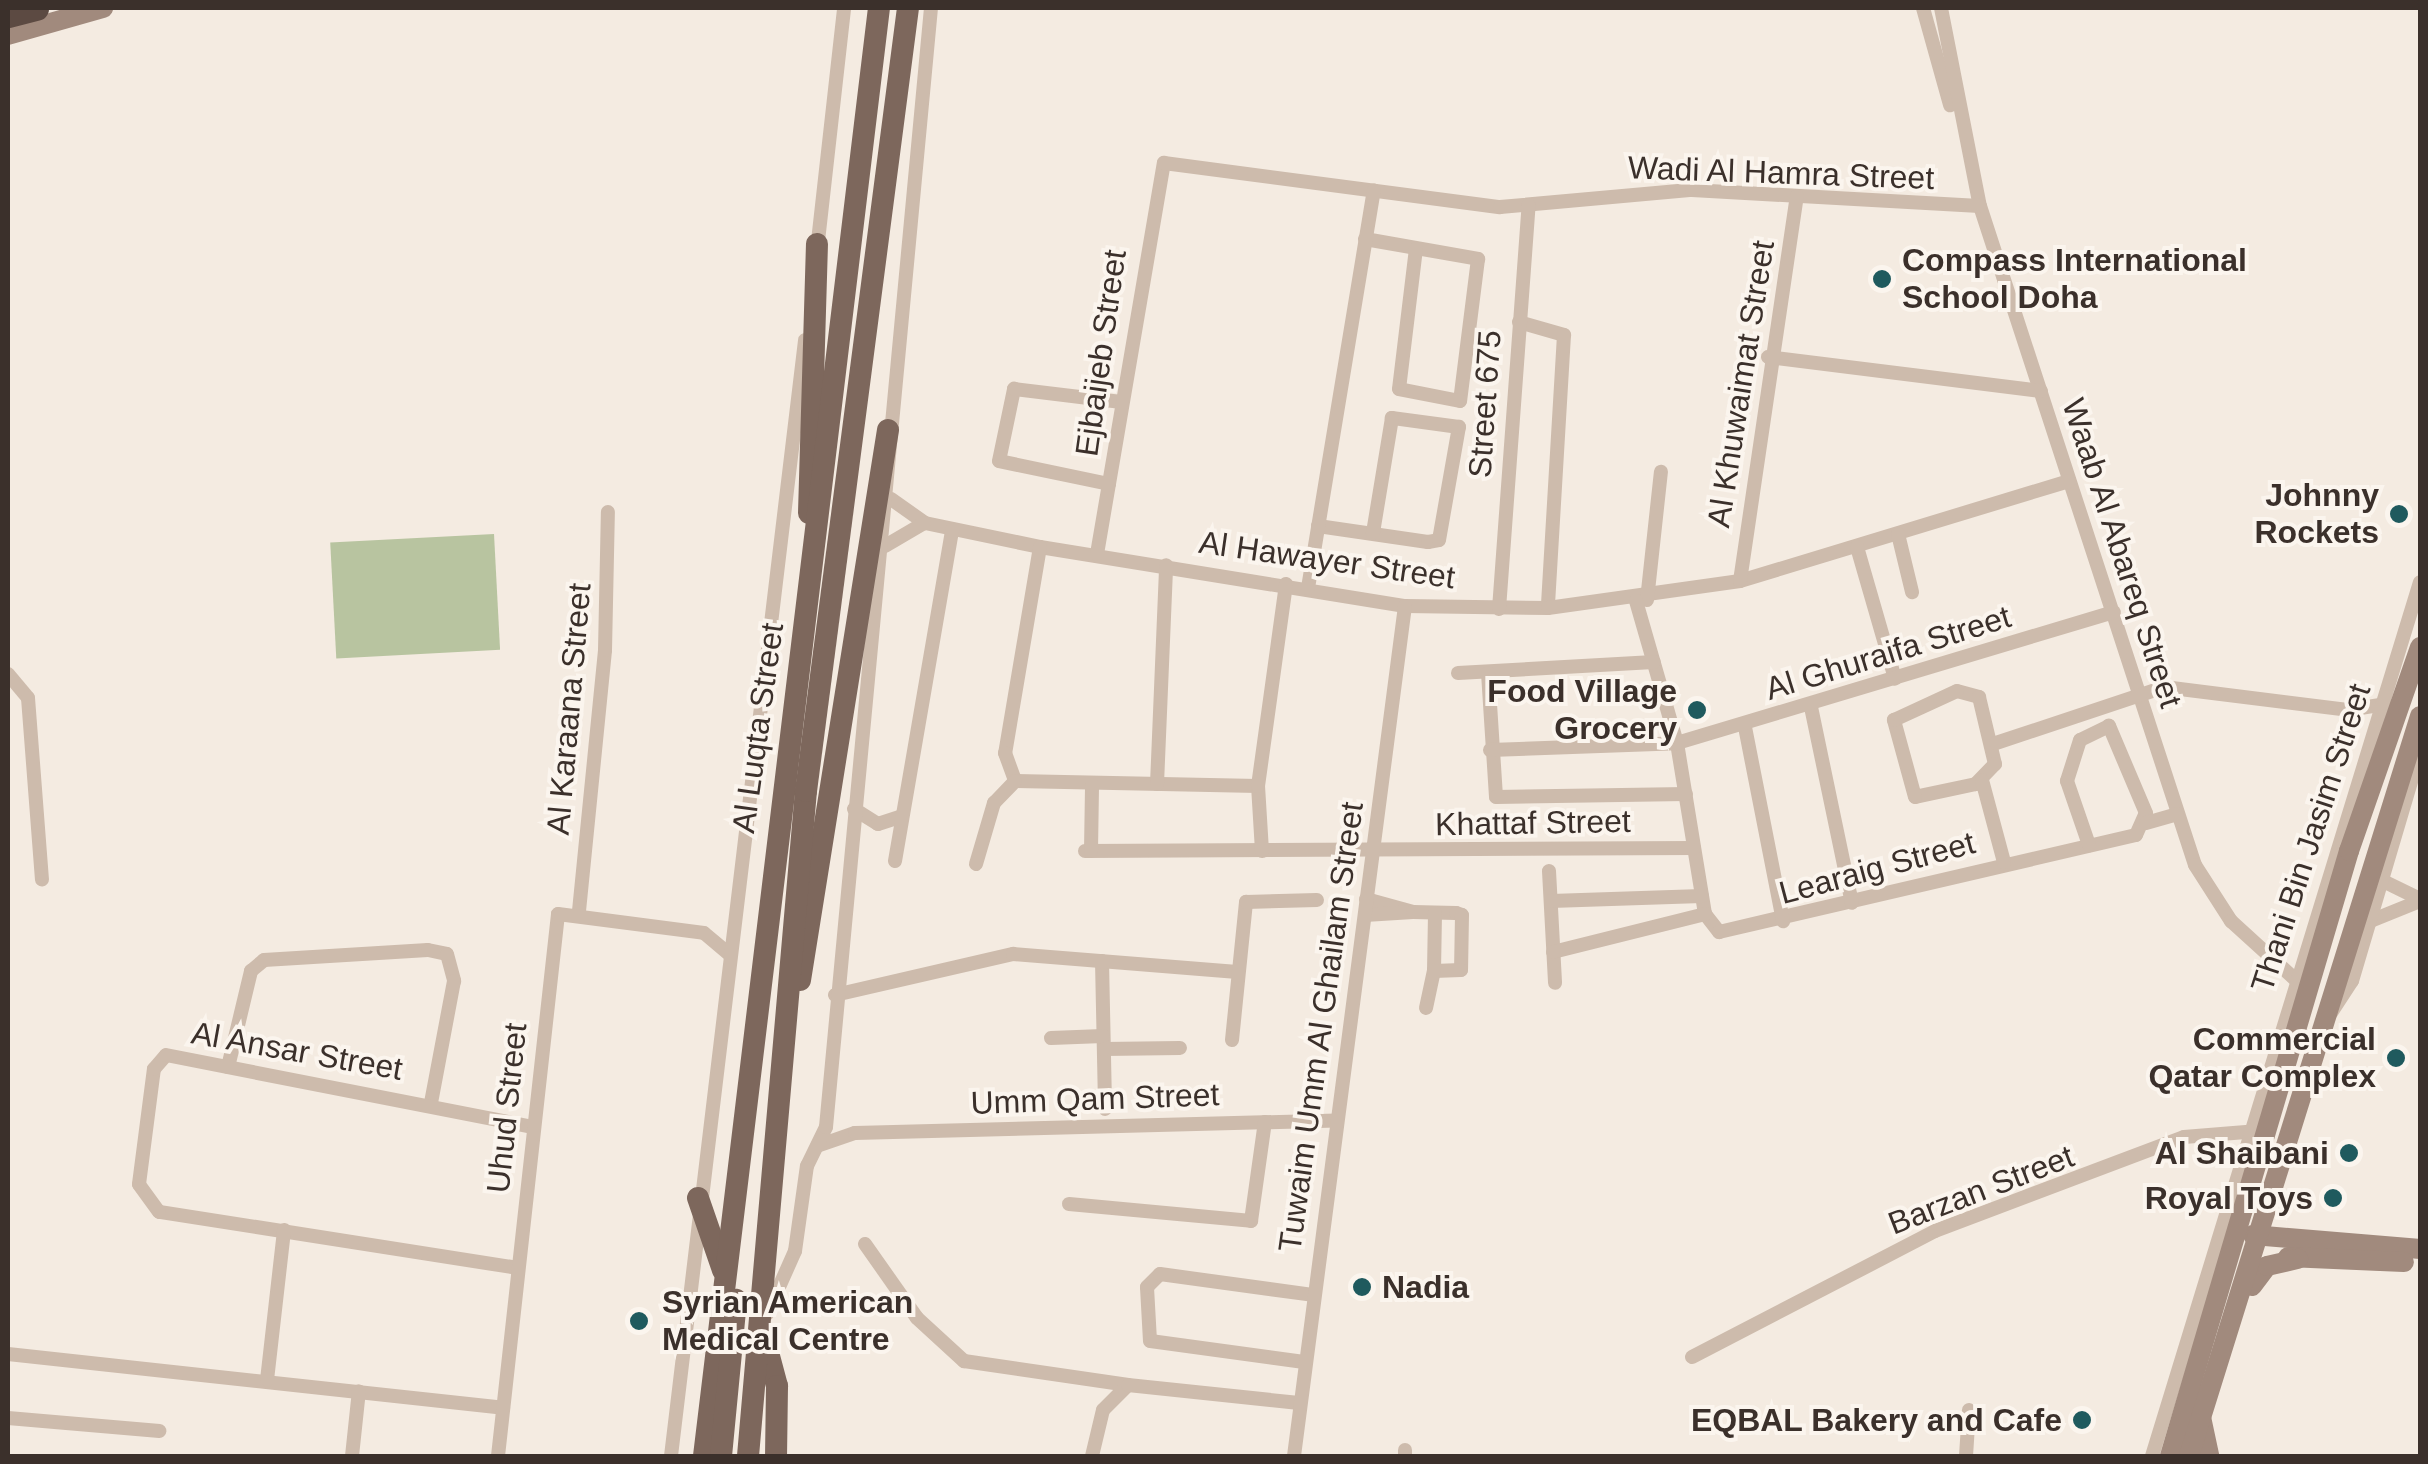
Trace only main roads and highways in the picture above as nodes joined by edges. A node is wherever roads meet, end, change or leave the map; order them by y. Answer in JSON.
{"nodes":[{"id":1,"x":36,"y":8,"type":"edge"},
{"id":2,"x":103,"y":8,"type":"edge"},
{"id":3,"x":878,"y":8,"type":"edge"},
{"id":4,"x":908,"y":8,"type":"edge"},
{"id":5,"x":8,"y":15,"type":"edge"},
{"id":6,"x":8,"y":34,"type":"edge"},
{"id":7,"x":818,"y":244,"type":"road end"},
{"id":8,"x":888,"y":430,"type":"road end"},
{"id":9,"x":815,"y":546,"type":"junction"},
{"id":10,"x":884,"y":552,"type":"road end"},
{"id":11,"x":862,"y":596,"type":"junction"},
{"id":12,"x":2420,"y":647,"type":"edge"},
{"id":13,"x":2420,"y":716,"type":"edge"},
{"id":14,"x":2362,"y":772,"type":"road end"},
{"id":15,"x":2370,"y":794,"type":"junction"},
{"id":16,"x":2328,"y":918,"type":"junction"},
{"id":17,"x":785,"y":1032,"type":"junction"},
{"id":18,"x":2288,"y":1097,"type":"junction"},
{"id":19,"x":698,"y":1198,"type":"road end"},
{"id":20,"x":2272,"y":1203,"type":"junction"},
{"id":21,"x":731,"y":1227,"type":"junction"},
{"id":22,"x":2249,"y":1242,"type":"junction"},
{"id":23,"x":2420,"y":1249,"type":"edge"},
{"id":24,"x":2301,"y":1251,"type":"junction"},
{"id":25,"x":2420,"y":1262,"type":"edge"},
{"id":26,"x":724,"y":1275,"type":"junction"},
{"id":27,"x":2218,"y":1283,"type":"junction"},
{"id":28,"x":2235,"y":1320,"type":"junction"},
{"id":29,"x":760,"y":1328,"type":"junction"},
{"id":30,"x":2212,"y":1385,"type":"junction"},
{"id":31,"x":2189,"y":1388,"type":"junction"},
{"id":32,"x":2165,"y":1410,"type":"road end"},
{"id":33,"x":2202,"y":1417,"type":"junction"},
{"id":34,"x":704,"y":1456,"type":"edge"},
{"id":35,"x":721,"y":1456,"type":"edge"},
{"id":36,"x":748,"y":1456,"type":"edge"},
{"id":37,"x":776,"y":1456,"type":"edge"},
{"id":38,"x":2170,"y":1456,"type":"edge"},
{"id":39,"x":2189,"y":1456,"type":"edge"},
{"id":40,"x":2208,"y":1456,"type":"edge"}],
"edges":[{"from":1,"to":5,"type":"highway"},
{"from":2,"to":6,"type":"main road"},
{"from":3,"to":9,"type":"main road","name":"Al Luqta Street"},
{"from":4,"to":17,"type":"main road","name":"Al Luqta Street"},
{"from":7,"to":9,"type":"main road"},
{"from":8,"to":11,"type":"main road"},
{"from":9,"to":21,"type":"main road","name":"Al Luqta Street"},
{"from":10,"to":11,"type":"main road"},
{"from":11,"to":17,"type":"main road"},
{"from":12,"to":15,"type":"main road","name":"Thani Bin Jasim Street"},
{"from":13,"to":20,"type":"main road","name":"Thani Bin Jasim Street"},
{"from":14,"to":15,"type":"main road"},
{"from":15,"to":16,"type":"main road","name":"Thani Bin Jasim Street"},
{"from":16,"to":18,"type":"main road"},
{"from":16,"to":22,"type":"main road","name":"Thani Bin Jasim Street"},
{"from":17,"to":29,"type":"main road","name":"Al Luqta Street"},
{"from":18,"to":20,"type":"main road"},
{"from":18,"to":22,"type":"main road"},
{"from":19,"to":26,"type":"main road"},
{"from":20,"to":22,"type":"main road","name":"Thani Bin Jasim Street"},
{"from":20,"to":24,"type":"main road"},
{"from":21,"to":26,"type":"main road","name":"Al Luqta Street"},
{"from":21,"to":35,"type":"main road"},
{"from":22,"to":24,"type":"main road"},
{"from":22,"to":27,"type":"main road","name":"Thani Bin Jasim Street"},
{"from":22,"to":28,"type":"main road","name":"Thani Bin Jasim Street"},
{"from":23,"to":24,"type":"main road"},
{"from":24,"to":25,"type":"main road"},
{"from":24,"to":30,"type":"main road"},
{"from":26,"to":34,"type":"main road","name":"Al Luqta Street"},
{"from":27,"to":28,"type":"main road"},
{"from":27,"to":31,"type":"main road","name":"Thani Bin Jasim Street"},
{"from":28,"to":30,"type":"main road","name":"Thani Bin Jasim Street"},
{"from":29,"to":36,"type":"main road","name":"Al Luqta Street"},
{"from":29,"to":37,"type":"main road"},
{"from":30,"to":33,"type":"main road","name":"Thani Bin Jasim Street"},
{"from":31,"to":32,"type":"main road"},
{"from":31,"to":38,"type":"main road","name":"Thani Bin Jasim Street"},
{"from":33,"to":39,"type":"main road"},
{"from":33,"to":40,"type":"main road","name":"Thani Bin Jasim Street"}]}
